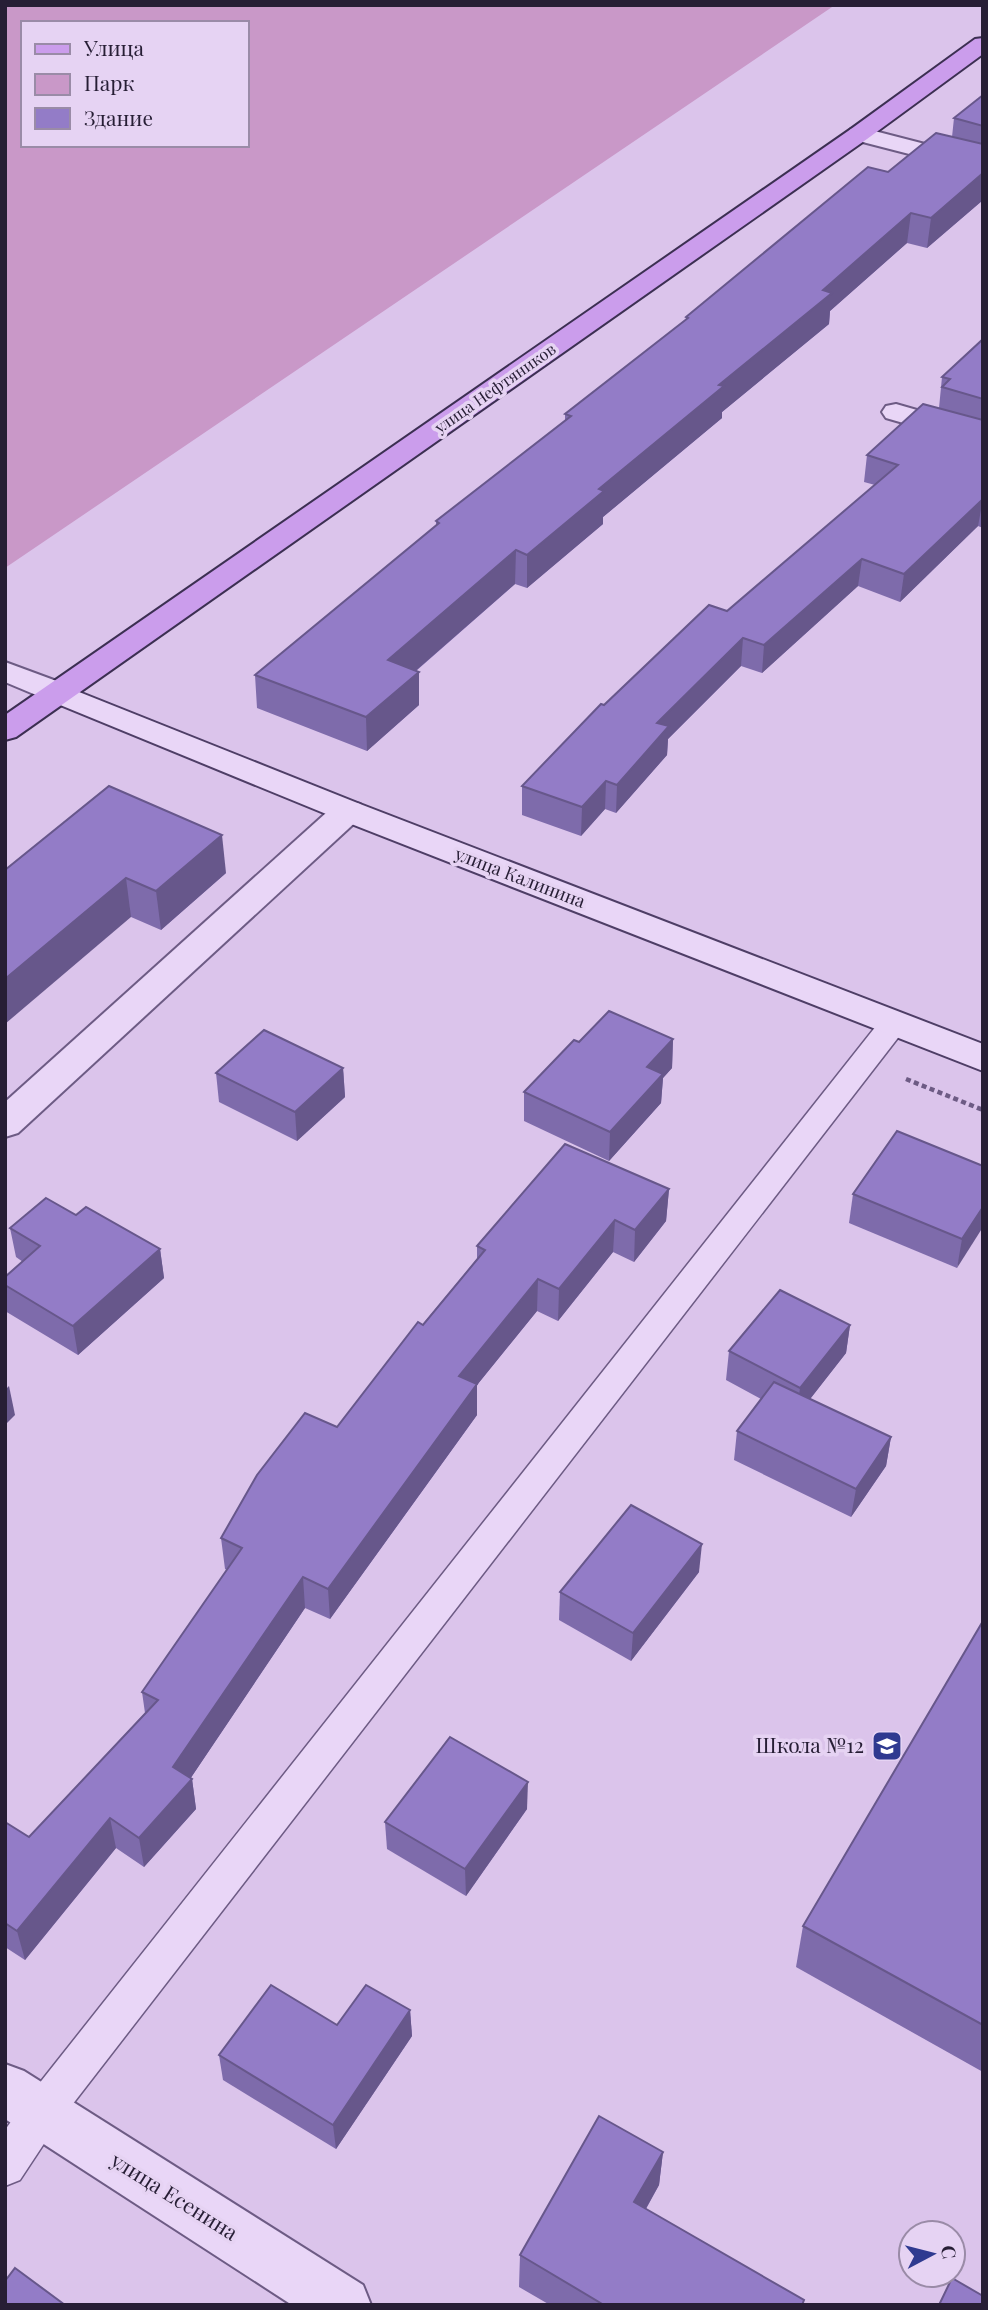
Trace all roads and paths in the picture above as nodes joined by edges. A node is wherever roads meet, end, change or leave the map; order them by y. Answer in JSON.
{"nodes":[{"id":1,"x":983,"y":44,"type":"edge"},
{"id":2,"x":859,"y":134,"type":"junction"},
{"id":3,"x":983,"y":166,"type":"edge"},
{"id":4,"x":896,"y":412,"type":"dead end"},
{"id":5,"x":983,"y":438,"type":"edge"},
{"id":6,"x":5,"y":671,"type":"edge"},
{"id":7,"x":59,"y":693,"type":"junction"},
{"id":8,"x":5,"y":730,"type":"edge"},
{"id":9,"x":348,"y":811,"type":"junction"},
{"id":10,"x":894,"y":1023,"type":"junction"},
{"id":11,"x":983,"y":1058,"type":"edge"},
{"id":12,"x":5,"y":1124,"type":"edge"},
{"id":13,"x":23,"y":2101,"type":"edge"},
{"id":14,"x":5,"y":2166,"type":"edge"},
{"id":15,"x":342,"y":2305,"type":"edge"}],
"edges":[{"from":1,"to":2,"type":"main road","name":"улица Нефтяников"},
{"from":2,"to":3,"type":"street"},
{"from":2,"to":7,"type":"main road","name":"улица Нефтяников"},
{"from":4,"to":5,"type":"street"},
{"from":6,"to":7,"type":"street","name":"улица Калинина"},
{"from":7,"to":8,"type":"main road","name":"улица Нефтяников"},
{"from":7,"to":9,"type":"street","name":"улица Калинина"},
{"from":9,"to":10,"type":"street","name":"улица Калинина"},
{"from":9,"to":12,"type":"street"},
{"from":10,"to":11,"type":"street","name":"улица Калинина"},
{"from":10,"to":13,"type":"lane"},
{"from":13,"to":14,"type":"lane"},
{"from":13,"to":15,"type":"street","name":"улица Есенина"}]}
